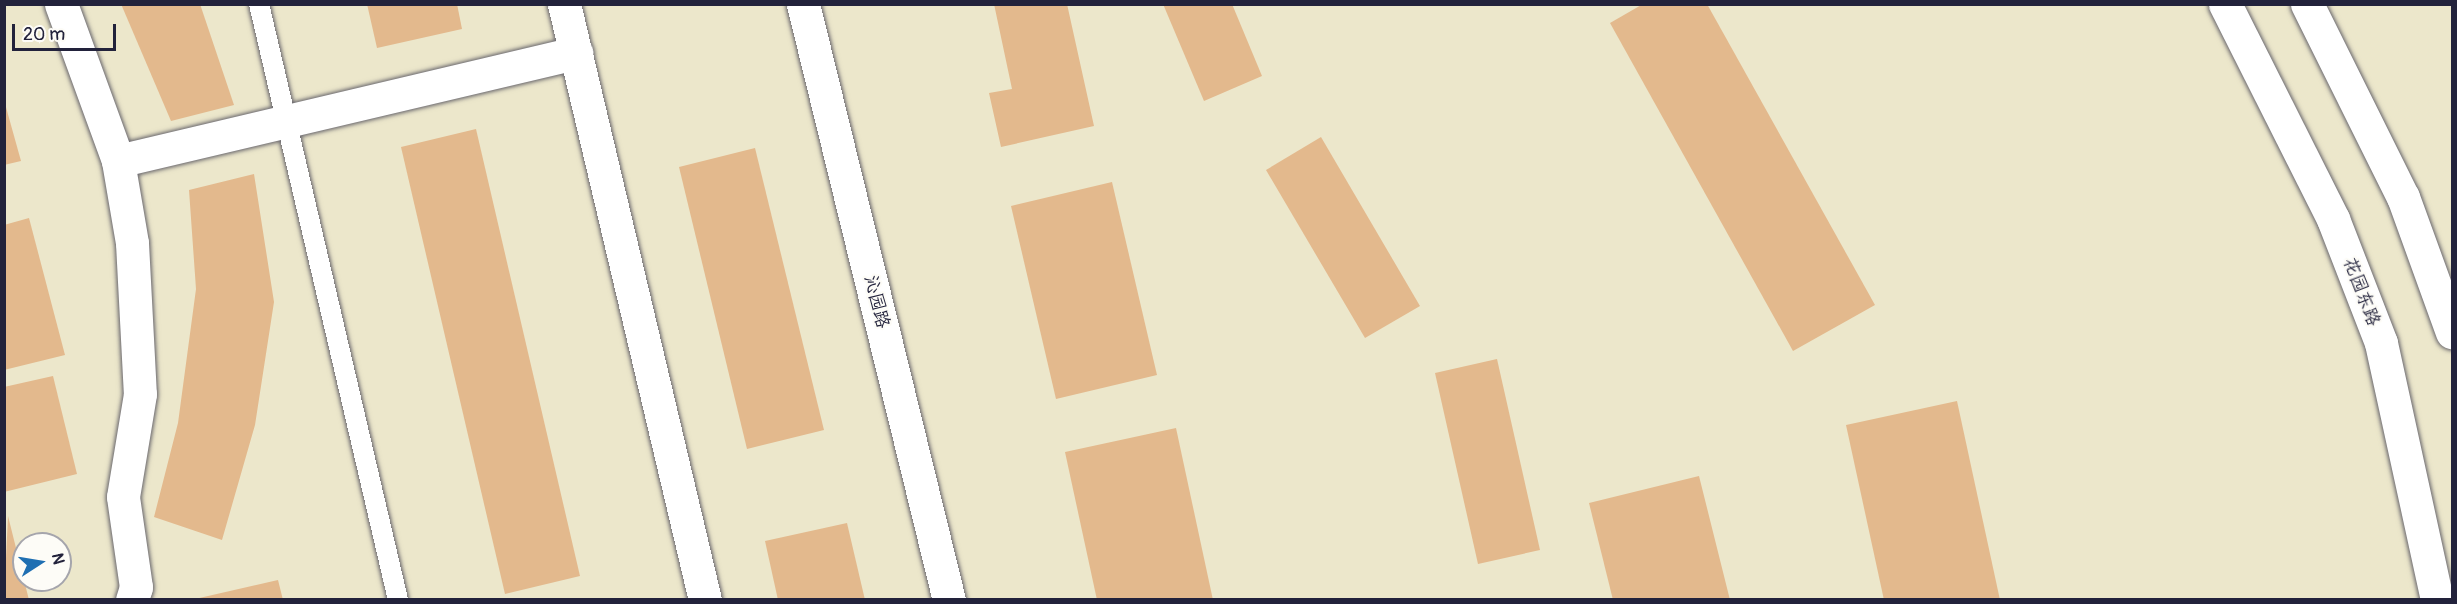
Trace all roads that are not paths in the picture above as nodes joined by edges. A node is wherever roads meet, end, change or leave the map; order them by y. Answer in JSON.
{"nodes":[{"id":1,"x":61,"y":4,"type":"edge"},
{"id":2,"x":259,"y":4,"type":"edge"},
{"id":3,"x":564,"y":4,"type":"edge"},
{"id":4,"x":803,"y":4,"type":"edge"},
{"id":5,"x":2225,"y":4,"type":"edge"},
{"id":6,"x":2307,"y":4,"type":"edge"},
{"id":7,"x":576,"y":53,"type":"junction"},
{"id":8,"x":286,"y":121,"type":"junction"},
{"id":9,"x":118,"y":161,"type":"junction"},
{"id":10,"x":2452,"y":332,"type":"edge"},
{"id":11,"x":132,"y":600,"type":"edge"},
{"id":12,"x":398,"y":600,"type":"edge"},
{"id":13,"x":705,"y":600,"type":"edge"},
{"id":14,"x":949,"y":600,"type":"edge"},
{"id":15,"x":2437,"y":600,"type":"edge"}],
"edges":[{"from":1,"to":9,"type":"street"},
{"from":2,"to":8,"type":"lane"},
{"from":3,"to":7,"type":"street"},
{"from":4,"to":14,"type":"street","name":"沁园路"},
{"from":5,"to":15,"type":"street","name":"花园东路"},
{"from":6,"to":10,"type":"street"},
{"from":7,"to":8,"type":"street"},
{"from":7,"to":13,"type":"street"},
{"from":8,"to":9,"type":"street"},
{"from":8,"to":12,"type":"lane"},
{"from":9,"to":11,"type":"street"}]}
